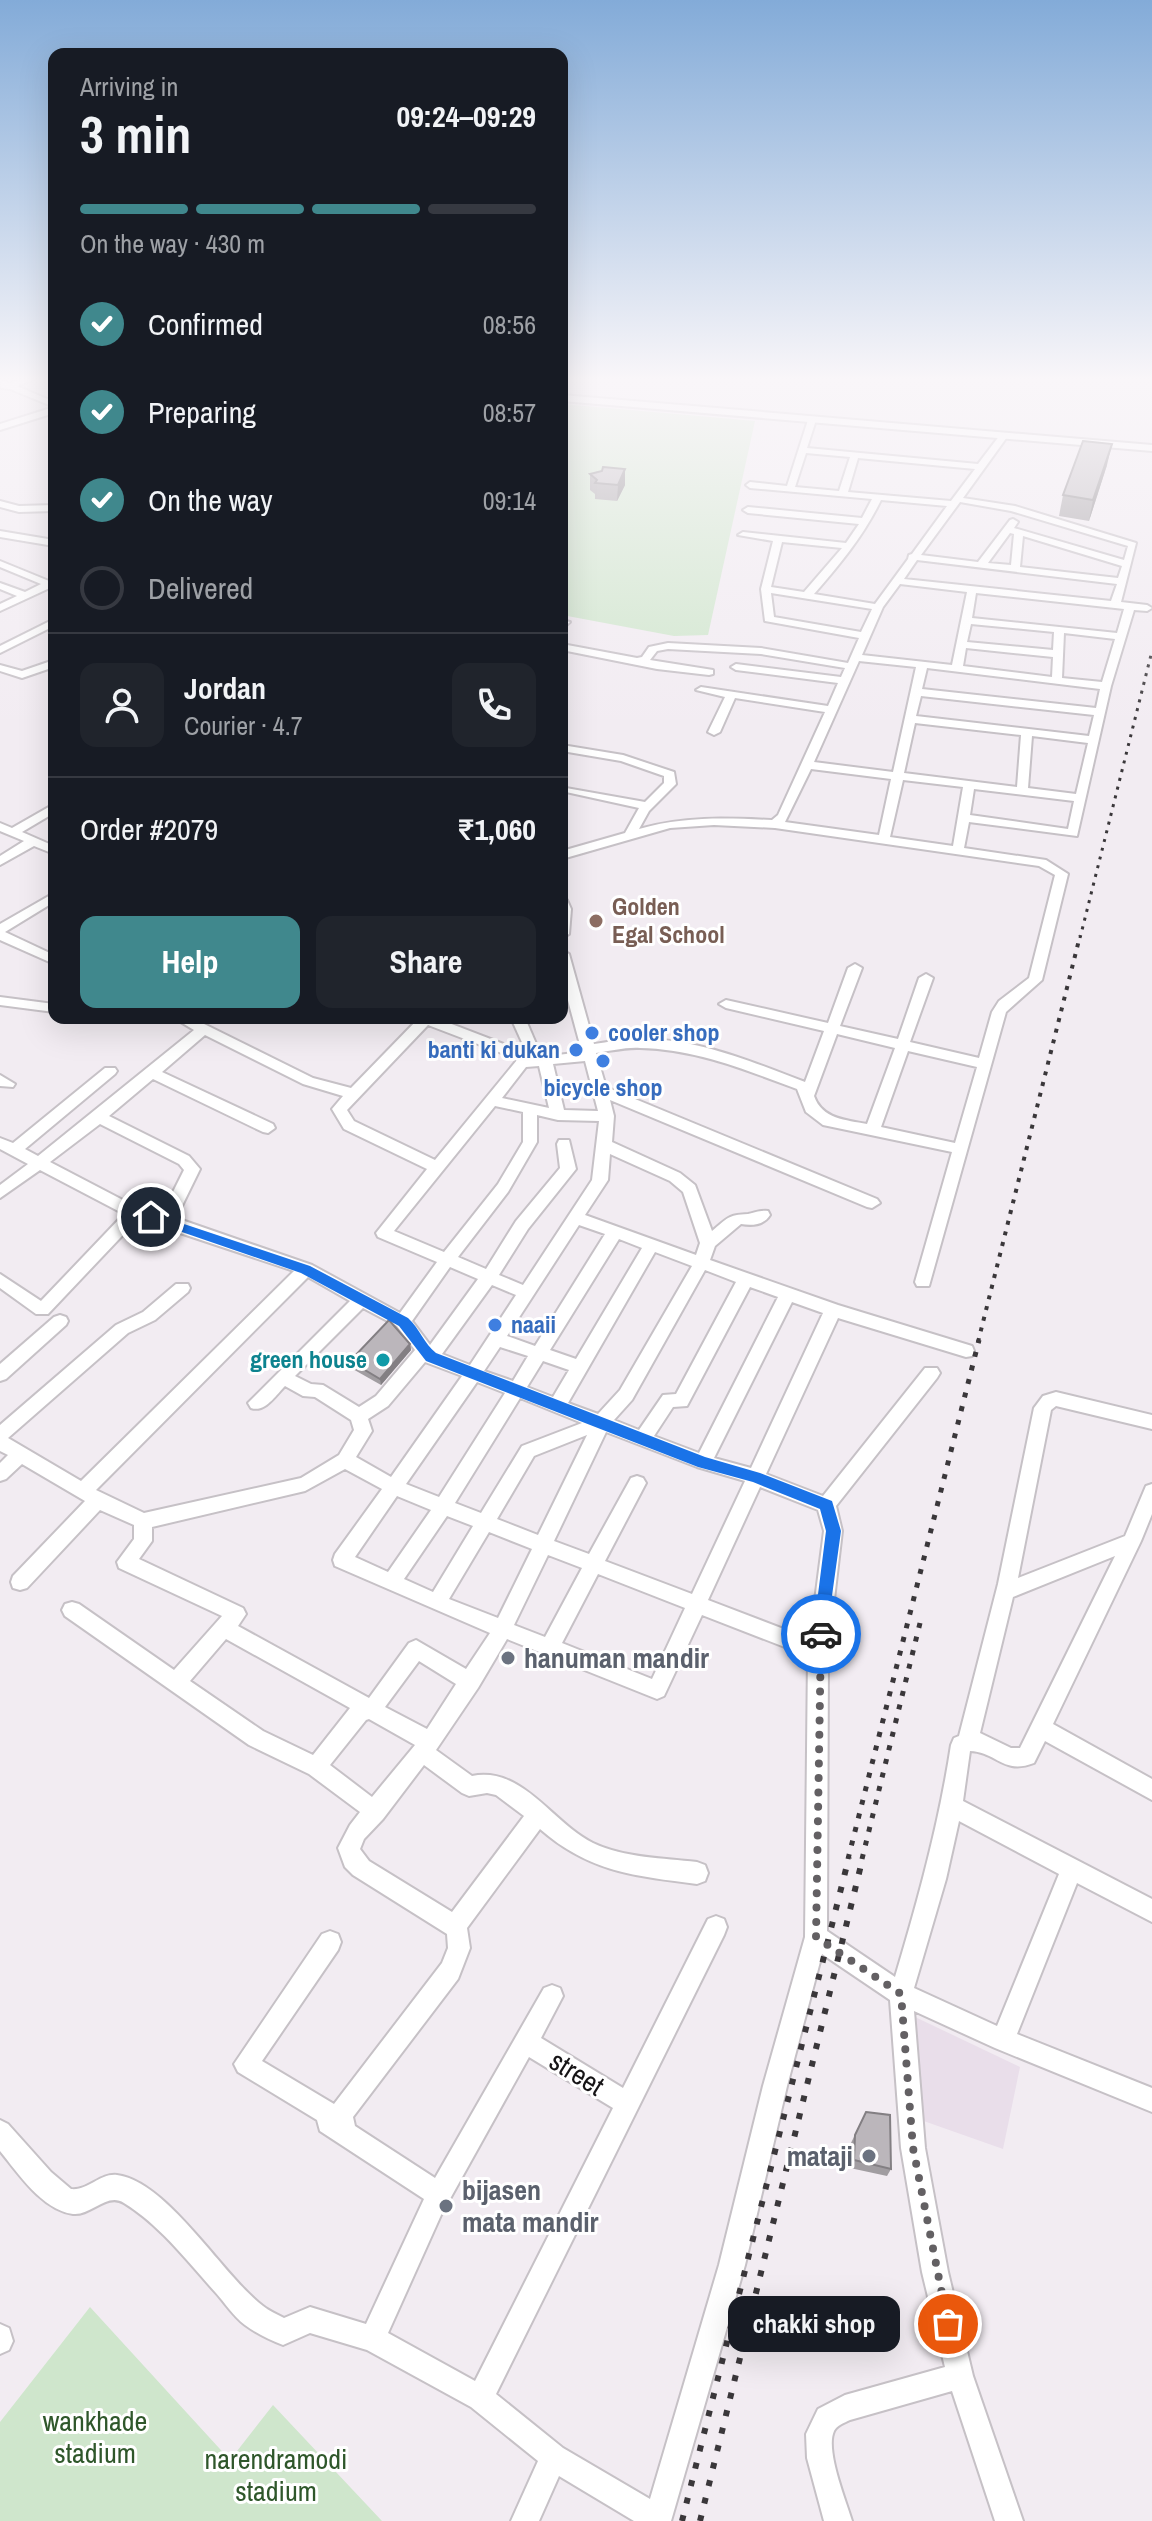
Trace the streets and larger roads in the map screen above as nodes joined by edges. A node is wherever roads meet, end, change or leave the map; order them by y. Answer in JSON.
{"nodes":[{"id":1,"x":839,"y":494,"type":"edge"},
{"id":2,"x":843,"y":494,"type":"joint"},
{"id":3,"x":959,"y":494,"type":"edge"},
{"id":4,"x":878,"y":497,"type":"junction"},
{"id":5,"x":953,"y":502,"type":"junction"},
{"id":6,"x":0,"y":504,"type":"edge"},
{"id":7,"x":48,"y":508,"type":"edge"},
{"id":8,"x":748,"y":510,"type":"dead end"},
{"id":9,"x":1021,"y":511,"type":"junction"},
{"id":10,"x":867,"y":521,"type":"junction"},
{"id":11,"x":1013,"y":530,"type":"junction"},
{"id":12,"x":0,"y":534,"type":"edge"},
{"id":13,"x":743,"y":535,"type":"dead end"},
{"id":14,"x":778,"y":538,"type":"junction"},
{"id":15,"x":48,"y":542,"type":"edge"},
{"id":16,"x":850,"y":546,"type":"junction"},
{"id":17,"x":1064,"y":546,"type":"junction"},
{"id":18,"x":912,"y":557,"type":"junction"},
{"id":19,"x":0,"y":564,"type":"edge"},
{"id":20,"x":1126,"y":564,"type":"junction"},
{"id":21,"x":981,"y":565,"type":"junction"},
{"id":22,"x":1015,"y":569,"type":"junction"},
{"id":23,"x":1061,"y":574,"type":"junction"},
{"id":24,"x":895,"y":581,"type":"junction"},
{"id":25,"x":1120,"y":581,"type":"junction"},
{"id":26,"x":48,"y":582,"type":"edge"},
{"id":27,"x":48,"y":585,"type":"edge"},
{"id":28,"x":0,"y":586,"type":"edge"},
{"id":29,"x":766,"y":589,"type":"junction"},
{"id":30,"x":972,"y":589,"type":"junction"},
{"id":31,"x":807,"y":595,"type":"junction"},
{"id":32,"x":26,"y":596,"type":"junction"},
{"id":33,"x":1115,"y":605,"type":"junction"},
{"id":34,"x":1130,"y":606,"type":"junction"},
{"id":35,"x":878,"y":607,"type":"junction"},
{"id":36,"x":0,"y":608,"type":"edge"},
{"id":37,"x":1147,"y":608,"type":"dead end"},
{"id":38,"x":966,"y":620,"type":"junction"},
{"id":39,"x":48,"y":627,"type":"edge"},
{"id":40,"x":1059,"y":630,"type":"junction"},
{"id":41,"x":864,"y":636,"type":"junction"},
{"id":42,"x":1120,"y":636,"type":"junction"},
{"id":43,"x":961,"y":644,"type":"junction"},
{"id":44,"x":568,"y":648,"type":"edge"},
{"id":45,"x":0,"y":650,"type":"edge"},
{"id":46,"x":683,"y":651,"type":"dead end"},
{"id":47,"x":1057,"y":654,"type":"junction"},
{"id":48,"x":642,"y":661,"type":"junction"},
{"id":49,"x":852,"y":662,"type":"junction"},
{"id":50,"x":48,"y":665,"type":"edge"},
{"id":51,"x":922,"y":665,"type":"junction"},
{"id":52,"x":736,"y":667,"type":"dead end"},
{"id":53,"x":0,"y":668,"type":"edge"},
{"id":54,"x":680,"y":668,"type":"junction"},
{"id":55,"x":957,"y":669,"type":"junction"},
{"id":56,"x":709,"y":672,"type":"dead end"},
{"id":57,"x":843,"y":680,"type":"junction"},
{"id":58,"x":1057,"y":681,"type":"junction"},
{"id":59,"x":676,"y":684,"type":"dead end"},
{"id":60,"x":1106,"y":686,"type":"junction"},
{"id":61,"x":701,"y":690,"type":"dead end"},
{"id":62,"x":916,"y":692,"type":"junction"},
{"id":63,"x":731,"y":695,"type":"junction"},
{"id":64,"x":832,"y":710,"type":"junction"},
{"id":65,"x":1100,"y":712,"type":"junction"},
{"id":66,"x":910,"y":719,"type":"junction"},
{"id":67,"x":714,"y":732,"type":"dead end"},
{"id":68,"x":1027,"y":732,"type":"junction"},
{"id":69,"x":1094,"y":740,"type":"junction"},
{"id":70,"x":568,"y":749,"type":"edge"},
{"id":71,"x":808,"y":765,"type":"junction"},
{"id":72,"x":897,"y":775,"type":"junction"},
{"id":73,"x":969,"y":784,"type":"junction"},
{"id":74,"x":570,"y":790,"type":"dead end"},
{"id":75,"x":1022,"y":791,"type":"junction"},
{"id":76,"x":1081,"y":798,"type":"junction"},
{"id":77,"x":647,"y":806,"type":"junction"},
{"id":78,"x":48,"y":811,"type":"edge"},
{"id":79,"x":964,"y":818,"type":"junction"},
{"id":80,"x":775,"y":824,"type":"junction"},
{"id":81,"x":6,"y":829,"type":"edge"},
{"id":82,"x":630,"y":835,"type":"junction"},
{"id":83,"x":884,"y":839,"type":"junction"},
{"id":84,"x":33,"y":841,"type":"junction"},
{"id":85,"x":48,"y":847,"type":"edge"},
{"id":86,"x":958,"y":850,"type":"junction"},
{"id":87,"x":568,"y":853,"type":"edge"},
{"id":88,"x":0,"y":861,"type":"edge"},
{"id":89,"x":48,"y":903,"type":"edge"},
{"id":90,"x":3,"y":938,"type":"edge"},
{"id":91,"x":48,"y":957,"type":"edge"},
{"id":92,"x":855,"y":968,"type":"dead end"},
{"id":93,"x":926,"y":978,"type":"dead end"},
{"id":94,"x":568,"y":994,"type":"edge"},
{"id":95,"x":6,"y":1003,"type":"edge"},
{"id":96,"x":726,"y":1004,"type":"dead end"},
{"id":97,"x":48,"y":1007,"type":"edge"},
{"id":98,"x":0,"y":1014,"type":"edge"},
{"id":99,"x":194,"y":1024,"type":"edge"},
{"id":100,"x":420,"y":1024,"type":"edge"},
{"id":101,"x":441,"y":1024,"type":"edge"},
{"id":102,"x":521,"y":1024,"type":"edge"},
{"id":103,"x":204,"y":1029,"type":"junction"},
{"id":104,"x":833,"y":1029,"type":"junction"},
{"id":105,"x":902,"y":1045,"type":"junction"},
{"id":106,"x":530,"y":1046,"type":"dead end"},
{"id":107,"x":509,"y":1051,"type":"dead end"},
{"id":108,"x":589,"y":1053,"type":"junction"},
{"id":109,"x":545,"y":1060,"type":"junction"},
{"id":110,"x":985,"y":1064,"type":"junction"},
{"id":111,"x":110,"y":1071,"type":"dead end"},
{"id":112,"x":153,"y":1073,"type":"junction"},
{"id":113,"x":600,"y":1090,"type":"junction"},
{"id":114,"x":354,"y":1094,"type":"junction"},
{"id":115,"x":808,"y":1094,"type":"junction"},
{"id":116,"x":491,"y":1100,"type":"junction"},
{"id":117,"x":530,"y":1111,"type":"junction"},
{"id":118,"x":558,"y":1115,"type":"junction"},
{"id":119,"x":607,"y":1116,"type":"junction"},
{"id":120,"x":99,"y":1117,"type":"junction"},
{"id":121,"x":268,"y":1128,"type":"dead end"},
{"id":122,"x":873,"y":1129,"type":"junction"},
{"id":123,"x":564,"y":1144,"type":"dead end"},
{"id":124,"x":604,"y":1145,"type":"junction"},
{"id":125,"x":7,"y":1146,"type":"edge"},
{"id":126,"x":961,"y":1149,"type":"junction"},
{"id":127,"x":40,"y":1164,"type":"junction"},
{"id":128,"x":435,"y":1167,"type":"junction"},
{"id":129,"x":0,"y":1193,"type":"edge"},
{"id":130,"x":872,"y":1203,"type":"dead end"},
{"id":131,"x":135,"y":1213,"type":"junction"},
{"id":132,"x":762,"y":1215,"type":"dead end"},
{"id":133,"x":576,"y":1218,"type":"junction"},
{"id":134,"x":167,"y":1221,"type":"junction"},
{"id":135,"x":615,"y":1232,"type":"junction"},
{"id":136,"x":708,"y":1243,"type":"junction"},
{"id":137,"x":651,"y":1245,"type":"junction"},
{"id":138,"x":447,"y":1260,"type":"junction"},
{"id":139,"x":701,"y":1263,"type":"junction"},
{"id":140,"x":306,"y":1269,"type":"junction"},
{"id":141,"x":487,"y":1278,"type":"junction"},
{"id":142,"x":746,"y":1279,"type":"junction"},
{"id":143,"x":0,"y":1280,"type":"edge"},
{"id":144,"x":923,"y":1282,"type":"dead end"},
{"id":145,"x":182,"y":1288,"type":"dead end"},
{"id":146,"x":527,"y":1293,"type":"junction"},
{"id":147,"x":788,"y":1294,"type":"junction"},
{"id":148,"x":362,"y":1299,"type":"junction"},
{"id":149,"x":833,"y":1310,"type":"junction"},
{"id":150,"x":60,"y":1321,"type":"dead end"},
{"id":151,"x":403,"y":1322,"type":"junction"},
{"id":152,"x":496,"y":1339,"type":"junction"},
{"id":153,"x":966,"y":1351,"type":"dead end"},
{"id":154,"x":538,"y":1352,"type":"junction"},
{"id":155,"x":427,"y":1354,"type":"junction"},
{"id":156,"x":580,"y":1367,"type":"junction"},
{"id":157,"x":931,"y":1373,"type":"dead end"},
{"id":158,"x":0,"y":1374,"type":"edge"},
{"id":159,"x":473,"y":1374,"type":"junction"},
{"id":160,"x":283,"y":1377,"type":"junction"},
{"id":161,"x":513,"y":1391,"type":"junction"},
{"id":162,"x":257,"y":1403,"type":"dead end"},
{"id":163,"x":557,"y":1406,"type":"junction"},
{"id":164,"x":359,"y":1416,"type":"junction"},
{"id":165,"x":602,"y":1422,"type":"junction"},
{"id":166,"x":1152,"y":1422,"type":"edge"},
{"id":167,"x":0,"y":1435,"type":"edge"},
{"id":168,"x":643,"y":1438,"type":"junction"},
{"id":169,"x":0,"y":1442,"type":"edge"},
{"id":170,"x":21,"y":1454,"type":"junction"},
{"id":171,"x":345,"y":1460,"type":"junction"},
{"id":172,"x":703,"y":1462,"type":"junction"},
{"id":173,"x":0,"y":1474,"type":"edge"},
{"id":174,"x":755,"y":1477,"type":"junction"},
{"id":175,"x":637,"y":1483,"type":"dead end"},
{"id":176,"x":393,"y":1487,"type":"junction"},
{"id":177,"x":1152,"y":1491,"type":"edge"},
{"id":178,"x":91,"y":1495,"type":"junction"},
{"id":179,"x":826,"y":1505,"type":"junction"},
{"id":180,"x":443,"y":1507,"type":"junction"},
{"id":181,"x":143,"y":1521,"type":"junction"},
{"id":182,"x":485,"y":1523,"type":"junction"},
{"id":183,"x":1132,"y":1541,"type":"junction"},
{"id":184,"x":540,"y":1545,"type":"junction"},
{"id":185,"x":595,"y":1566,"type":"junction"},
{"id":186,"x":20,"y":1582,"type":"dead end"},
{"id":187,"x":391,"y":1583,"type":"junction"},
{"id":188,"x":1005,"y":1592,"type":"junction"},
{"id":189,"x":437,"y":1603,"type":"junction"},
{"id":190,"x":695,"y":1606,"type":"junction"},
{"id":191,"x":72,"y":1610,"type":"dead end"},
{"id":192,"x":224,"y":1628,"type":"junction"},
{"id":193,"x":502,"y":1630,"type":"junction"},
{"id":194,"x":549,"y":1648,"type":"junction"},
{"id":195,"x":818,"y":1651,"type":"junction"},
{"id":196,"x":471,"y":1682,"type":"junction"},
{"id":197,"x":175,"y":1683,"type":"junction"},
{"id":198,"x":372,"y":1709,"type":"junction"},
{"id":199,"x":1041,"y":1728,"type":"junction"},
{"id":200,"x":968,"y":1741,"type":"junction"},
{"id":201,"x":426,"y":1747,"type":"junction"},
{"id":202,"x":316,"y":1767,"type":"junction"},
{"id":203,"x":1152,"y":1790,"type":"edge"},
{"id":204,"x":952,"y":1806,"type":"junction"},
{"id":205,"x":376,"y":1812,"type":"junction"},
{"id":206,"x":537,"y":1816,"type":"junction"},
{"id":207,"x":1072,"y":1868,"type":"junction"},
{"id":208,"x":697,"y":1873,"type":"dead end"},
{"id":209,"x":1152,"y":1911,"type":"edge"},
{"id":210,"x":455,"y":1926,"type":"junction"},
{"id":211,"x":716,"y":1927,"type":"dead end"},
{"id":212,"x":816,"y":1937,"type":"junction"},
{"id":213,"x":330,"y":1942,"type":"dead end"},
{"id":214,"x":901,"y":1994,"type":"junction"},
{"id":215,"x":552,"y":1996,"type":"dead end"},
{"id":216,"x":1003,"y":2040,"type":"junction"},
{"id":217,"x":526,"y":2042,"type":"junction"},
{"id":218,"x":1152,"y":2100,"type":"edge"},
{"id":219,"x":628,"y":2104,"type":"junction"},
{"id":220,"x":337,"y":2119,"type":"junction"},
{"id":221,"x":0,"y":2132,"type":"edge"},
{"id":222,"x":437,"y":2187,"type":"junction"},
{"id":223,"x":373,"y":2339,"type":"junction"},
{"id":224,"x":960,"y":2376,"type":"junction"},
{"id":225,"x":480,"y":2398,"type":"junction"},
{"id":226,"x":554,"y":2457,"type":"junction"},
{"id":227,"x":658,"y":2520,"type":"edge"},
{"id":228,"x":525,"y":2521,"type":"edge"},
{"id":229,"x":838,"y":2521,"type":"edge"},
{"id":230,"x":1009,"y":2521,"type":"edge"}],
"edges":[{"from":1,"to":2,"type":"street"},
{"from":2,"to":4,"type":"street"},
{"from":3,"to":5,"type":"street"},
{"from":4,"to":5,"type":"street"},
{"from":4,"to":10,"type":"street"},
{"from":5,"to":9,"type":"street"},
{"from":5,"to":18,"type":"street"},
{"from":6,"to":7,"type":"street"},
{"from":8,"to":10,"type":"street"},
{"from":9,"to":11,"type":"street"},
{"from":9,"to":20,"type":"street"},
{"from":10,"to":16,"type":"street"},
{"from":11,"to":17,"type":"street"},
{"from":11,"to":21,"type":"street"},
{"from":11,"to":22,"type":"street"},
{"from":12,"to":15,"type":"street"},
{"from":13,"to":14,"type":"street"},
{"from":14,"to":16,"type":"street"},
{"from":14,"to":29,"type":"street"},
{"from":16,"to":31,"type":"street"},
{"from":17,"to":20,"type":"street"},
{"from":17,"to":23,"type":"street"},
{"from":18,"to":21,"type":"street"},
{"from":18,"to":24,"type":"street"},
{"from":19,"to":26,"type":"street"},
{"from":20,"to":25,"type":"street"},
{"from":21,"to":22,"type":"street"},
{"from":22,"to":23,"type":"street"},
{"from":23,"to":25,"type":"street"},
{"from":24,"to":30,"type":"street"},
{"from":24,"to":35,"type":"street"},
{"from":25,"to":33,"type":"street"},
{"from":27,"to":32,"type":"street"},
{"from":28,"to":32,"type":"street"},
{"from":29,"to":31,"type":"street"},
{"from":29,"to":41,"type":"street"},
{"from":30,"to":33,"type":"street"},
{"from":30,"to":38,"type":"street"},
{"from":31,"to":35,"type":"street"},
{"from":32,"to":36,"type":"street"},
{"from":33,"to":34,"type":"street"},
{"from":34,"to":37,"type":"street"},
{"from":34,"to":42,"type":"street"},
{"from":35,"to":41,"type":"street"},
{"from":38,"to":40,"type":"street"},
{"from":38,"to":43,"type":"street"},
{"from":39,"to":45,"type":"street"},
{"from":40,"to":42,"type":"street"},
{"from":40,"to":47,"type":"street"},
{"from":41,"to":49,"type":"street"},
{"from":42,"to":60,"type":"street"},
{"from":43,"to":47,"type":"street"},
{"from":43,"to":55,"type":"street"},
{"from":44,"to":48,"type":"street"},
{"from":46,"to":54,"type":"street"},
{"from":47,"to":58,"type":"street"},
{"from":48,"to":49,"type":"street"},
{"from":48,"to":54,"type":"street"},
{"from":49,"to":51,"type":"street"},
{"from":49,"to":57,"type":"street"},
{"from":50,"to":53,"type":"street"},
{"from":51,"to":55,"type":"street"},
{"from":51,"to":62,"type":"street"},
{"from":52,"to":57,"type":"street"},
{"from":54,"to":56,"type":"street"},
{"from":54,"to":59,"type":"street"},
{"from":55,"to":58,"type":"street"},
{"from":57,"to":64,"type":"street"},
{"from":58,"to":60,"type":"street"},
{"from":60,"to":65,"type":"street"},
{"from":61,"to":63,"type":"street"},
{"from":62,"to":65,"type":"street"},
{"from":62,"to":66,"type":"street"},
{"from":63,"to":64,"type":"street"},
{"from":63,"to":67,"type":"street"},
{"from":64,"to":71,"type":"street"},
{"from":65,"to":69,"type":"street"},
{"from":66,"to":68,"type":"street"},
{"from":66,"to":72,"type":"street"},
{"from":68,"to":69,"type":"street"},
{"from":68,"to":75,"type":"street"},
{"from":69,"to":76,"type":"street"},
{"from":70,"to":77,"type":"street"},
{"from":71,"to":72,"type":"street"},
{"from":71,"to":80,"type":"street"},
{"from":72,"to":73,"type":"street"},
{"from":72,"to":83,"type":"street"},
{"from":73,"to":75,"type":"street"},
{"from":73,"to":79,"type":"street"},
{"from":74,"to":77,"type":"street"},
{"from":75,"to":76,"type":"street"},
{"from":76,"to":79,"type":"street"},
{"from":77,"to":82,"type":"street"},
{"from":78,"to":81,"type":"street"},
{"from":79,"to":86,"type":"street"},
{"from":80,"to":82,"type":"street"},
{"from":80,"to":83,"type":"street"},
{"from":81,"to":84,"type":"street"},
{"from":82,"to":87,"type":"street"},
{"from":83,"to":86,"type":"street"},
{"from":84,"to":85,"type":"street"},
{"from":84,"to":88,"type":"street"},
{"from":86,"to":110,"type":"street"},
{"from":89,"to":90,"type":"street"},
{"from":90,"to":91,"type":"street"},
{"from":92,"to":104,"type":"street"},
{"from":93,"to":105,"type":"street"},
{"from":94,"to":108,"type":"street"},
{"from":95,"to":97,"type":"street"},
{"from":95,"to":98,"type":"street"},
{"from":96,"to":104,"type":"street"},
{"from":99,"to":103,"type":"street"},
{"from":100,"to":114,"type":"street"},
{"from":101,"to":107,"type":"street"},
{"from":102,"to":106,"type":"street"},
{"from":103,"to":112,"type":"street"},
{"from":103,"to":114,"type":"street"},
{"from":104,"to":105,"type":"street"},
{"from":104,"to":115,"type":"street"},
{"from":105,"to":110,"type":"street"},
{"from":105,"to":122,"type":"street"},
{"from":108,"to":109,"type":"street"},
{"from":108,"to":113,"type":"street"},
{"from":108,"to":115,"type":"street"},
{"from":109,"to":116,"type":"street"},
{"from":109,"to":118,"type":"street"},
{"from":110,"to":126,"type":"street"},
{"from":111,"to":125,"type":"street"},
{"from":112,"to":120,"type":"street"},
{"from":112,"to":121,"type":"street"},
{"from":113,"to":119,"type":"street"},
{"from":113,"to":130,"type":"street"},
{"from":114,"to":128,"type":"street"},
{"from":115,"to":122,"type":"street"},
{"from":116,"to":117,"type":"street"},
{"from":116,"to":128,"type":"street"},
{"from":117,"to":118,"type":"street"},
{"from":117,"to":138,"type":"street"},
{"from":118,"to":119,"type":"street"},
{"from":119,"to":124,"type":"street"},
{"from":120,"to":127,"type":"street"},
{"from":120,"to":134,"type":"street"},
{"from":122,"to":126,"type":"street"},
{"from":123,"to":141,"type":"street"},
{"from":124,"to":133,"type":"street"},
{"from":124,"to":136,"type":"street"},
{"from":125,"to":127,"type":"street"},
{"from":126,"to":144,"type":"street"},
{"from":127,"to":129,"type":"street"},
{"from":127,"to":131,"type":"street"},
{"from":128,"to":138,"type":"street"},
{"from":131,"to":134,"type":"street"},
{"from":131,"to":143,"type":"street"},
{"from":132,"to":136,"type":"street"},
{"from":133,"to":135,"type":"street"},
{"from":133,"to":146,"type":"street"},
{"from":134,"to":140,"type":"street"},
{"from":135,"to":137,"type":"street"},
{"from":135,"to":154,"type":"street"},
{"from":136,"to":139,"type":"street"},
{"from":137,"to":139,"type":"street"},
{"from":137,"to":156,"type":"street"},
{"from":138,"to":141,"type":"street"},
{"from":138,"to":151,"type":"street"},
{"from":139,"to":142,"type":"street"},
{"from":139,"to":165,"type":"street"},
{"from":140,"to":148,"type":"street"},
{"from":140,"to":178,"type":"street"},
{"from":141,"to":146,"type":"street"},
{"from":141,"to":155,"type":"street"},
{"from":142,"to":147,"type":"street"},
{"from":142,"to":168,"type":"street"},
{"from":145,"to":167,"type":"street"},
{"from":146,"to":152,"type":"street"},
{"from":147,"to":149,"type":"street"},
{"from":147,"to":172,"type":"street"},
{"from":148,"to":151,"type":"street"},
{"from":148,"to":160,"type":"street"},
{"from":149,"to":153,"type":"street"},
{"from":149,"to":174,"type":"street"},
{"from":150,"to":158,"type":"street"},
{"from":151,"to":155,"type":"street"},
{"from":152,"to":154,"type":"street"},
{"from":152,"to":159,"type":"street"},
{"from":154,"to":156,"type":"street"},
{"from":154,"to":161,"type":"street"},
{"from":155,"to":159,"type":"street"},
{"from":155,"to":164,"type":"street"},
{"from":156,"to":163,"type":"street"},
{"from":157,"to":179,"type":"street"},
{"from":159,"to":161,"type":"street"},
{"from":159,"to":176,"type":"street"},
{"from":160,"to":162,"type":"street"},
{"from":160,"to":164,"type":"street"},
{"from":161,"to":163,"type":"street"},
{"from":161,"to":180,"type":"street"},
{"from":163,"to":165,"type":"street"},
{"from":164,"to":171,"type":"street"},
{"from":165,"to":168,"type":"street"},
{"from":165,"to":182,"type":"street"},
{"from":165,"to":184,"type":"street"},
{"from":166,"to":188,"type":"street"},
{"from":168,"to":172,"type":"street"},
{"from":169,"to":170,"type":"street"},
{"from":170,"to":173,"type":"street"},
{"from":170,"to":178,"type":"street"},
{"from":171,"to":176,"type":"street"},
{"from":171,"to":181,"type":"street"},
{"from":172,"to":174,"type":"street"},
{"from":174,"to":179,"type":"street"},
{"from":174,"to":190,"type":"street"},
{"from":175,"to":185,"type":"street"},
{"from":176,"to":180,"type":"street"},
{"from":176,"to":187,"type":"street"},
{"from":177,"to":183,"type":"street"},
{"from":178,"to":181,"type":"street"},
{"from":178,"to":186,"type":"street"},
{"from":179,"to":195,"type":"street"},
{"from":180,"to":182,"type":"street"},
{"from":180,"to":187,"type":"street"},
{"from":181,"to":192,"type":"street"},
{"from":182,"to":184,"type":"street"},
{"from":182,"to":189,"type":"street"},
{"from":183,"to":188,"type":"street"},
{"from":183,"to":199,"type":"street"},
{"from":184,"to":185,"type":"street"},
{"from":184,"to":193,"type":"street"},
{"from":185,"to":190,"type":"street"},
{"from":185,"to":194,"type":"street"},
{"from":187,"to":189,"type":"street"},
{"from":188,"to":200,"type":"street"},
{"from":189,"to":193,"type":"street"},
{"from":190,"to":194,"type":"street"},
{"from":190,"to":195,"type":"street"},
{"from":191,"to":197,"type":"street"},
{"from":192,"to":197,"type":"street"},
{"from":192,"to":198,"type":"street"},
{"from":193,"to":194,"type":"street"},
{"from":193,"to":196,"type":"street"},
{"from":195,"to":212,"type":"street"},
{"from":196,"to":198,"type":"street"},
{"from":196,"to":201,"type":"street"},
{"from":197,"to":202,"type":"street"},
{"from":198,"to":201,"type":"street"},
{"from":198,"to":202,"type":"street"},
{"from":199,"to":200,"type":"street"},
{"from":199,"to":203,"type":"street"},
{"from":200,"to":204,"type":"street"},
{"from":201,"to":205,"type":"street"},
{"from":201,"to":206,"type":"street"},
{"from":202,"to":205,"type":"street"},
{"from":204,"to":207,"type":"street"},
{"from":204,"to":214,"type":"street"},
{"from":205,"to":210,"type":"street"},
{"from":206,"to":208,"type":"street"},
{"from":206,"to":210,"type":"street"},
{"from":207,"to":209,"type":"street"},
{"from":207,"to":216,"type":"street"},
{"from":210,"to":220,"type":"street"},
{"from":211,"to":219,"type":"street"},
{"from":212,"to":214,"type":"street"},
{"from":212,"to":227,"type":"street"},
{"from":213,"to":220,"type":"street"},
{"from":214,"to":216,"type":"street"},
{"from":214,"to":224,"type":"street"},
{"from":215,"to":217,"type":"street"},
{"from":216,"to":218,"type":"street"},
{"from":217,"to":219,"type":"street","name":"street"},
{"from":217,"to":222,"type":"street"},
{"from":219,"to":225,"type":"street"},
{"from":220,"to":222,"type":"street"},
{"from":221,"to":223,"type":"street"},
{"from":222,"to":223,"type":"street"},
{"from":223,"to":225,"type":"street"},
{"from":224,"to":229,"type":"street"},
{"from":224,"to":230,"type":"street"},
{"from":225,"to":226,"type":"street"},
{"from":226,"to":227,"type":"street"},
{"from":226,"to":228,"type":"street"}]}
